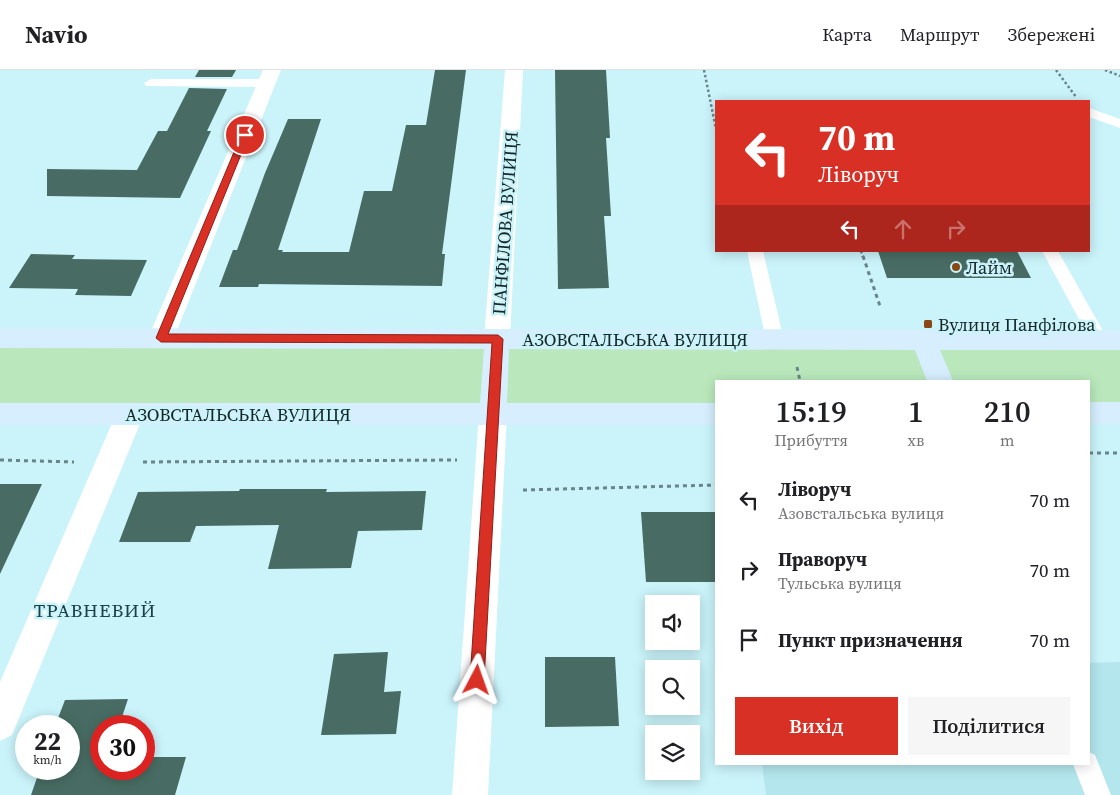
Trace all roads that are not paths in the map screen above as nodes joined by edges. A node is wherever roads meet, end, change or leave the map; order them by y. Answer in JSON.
{"nodes":[{"id":1,"x":514,"y":70,"type":"edge"},
{"id":2,"x":269,"y":76,"type":"edge"},
{"id":3,"x":151,"y":83,"type":"dead end"},
{"id":4,"x":1090,"y":112,"type":"edge"},
{"id":5,"x":1120,"y":124,"type":"edge"},
{"id":6,"x":755,"y":252,"type":"edge"},
{"id":7,"x":1051,"y":252,"type":"edge"},
{"id":8,"x":0,"y":338,"type":"edge"},
{"id":9,"x":161,"y":338,"type":"junction"},
{"id":10,"x":498,"y":339,"type":"junction"},
{"id":11,"x":775,"y":340,"type":"junction"},
{"id":12,"x":924,"y":340,"type":"junction"},
{"id":13,"x":1110,"y":340,"type":"edge"},
{"id":14,"x":940,"y":380,"type":"edge"},
{"id":15,"x":1090,"y":413,"type":"edge"},
{"id":16,"x":1120,"y":413,"type":"edge"},
{"id":17,"x":0,"y":414,"type":"edge"},
{"id":18,"x":130,"y":414,"type":"junction"},
{"id":19,"x":493,"y":414,"type":"junction"},
{"id":20,"x":715,"y":414,"type":"edge"},
{"id":21,"x":0,"y":723,"type":"edge"},
{"id":22,"x":1086,"y":765,"type":"edge"},
{"id":23,"x":470,"y":795,"type":"edge"},
{"id":24,"x":1098,"y":795,"type":"edge"}],
"edges":[{"from":1,"to":10,"type":"street","name":"ПАНФІЛОВА ВУЛИЦЯ"},
{"from":2,"to":3,"type":"lane"},
{"from":2,"to":9,"type":"street"},
{"from":4,"to":5,"type":"lane"},
{"from":6,"to":11,"type":"lane"},
{"from":7,"to":13,"type":"lane"},
{"from":8,"to":9,"type":"street","name":"АЗОВСТАЛЬСЬКА ВУЛИЦЯ"},
{"from":9,"to":10,"type":"street","name":"АЗОВСТАЛЬСЬКА ВУЛИЦЯ"},
{"from":10,"to":11,"type":"street","name":"АЗОВСТАЛЬСЬКА ВУЛИЦЯ"},
{"from":10,"to":19,"type":"street","name":"ПАНФІЛОВА ВУЛИЦЯ"},
{"from":11,"to":12,"type":"street","name":"АЗОВСТАЛЬСЬКА ВУЛИЦЯ"},
{"from":12,"to":13,"type":"street","name":"АЗОВСТАЛЬСЬКА ВУЛИЦЯ"},
{"from":12,"to":14,"type":"street"},
{"from":15,"to":16,"type":"street"},
{"from":17,"to":18,"type":"street","name":"АЗОВСТАЛЬСЬКА ВУЛИЦЯ"},
{"from":18,"to":19,"type":"street","name":"АЗОВСТАЛЬСЬКА ВУЛИЦЯ"},
{"from":18,"to":21,"type":"street"},
{"from":19,"to":20,"type":"street","name":"АЗОВСТАЛЬСЬКА ВУЛИЦЯ"},
{"from":19,"to":23,"type":"street","name":"ПАНФІЛОВА ВУЛИЦЯ"},
{"from":22,"to":24,"type":"lane"}]}
